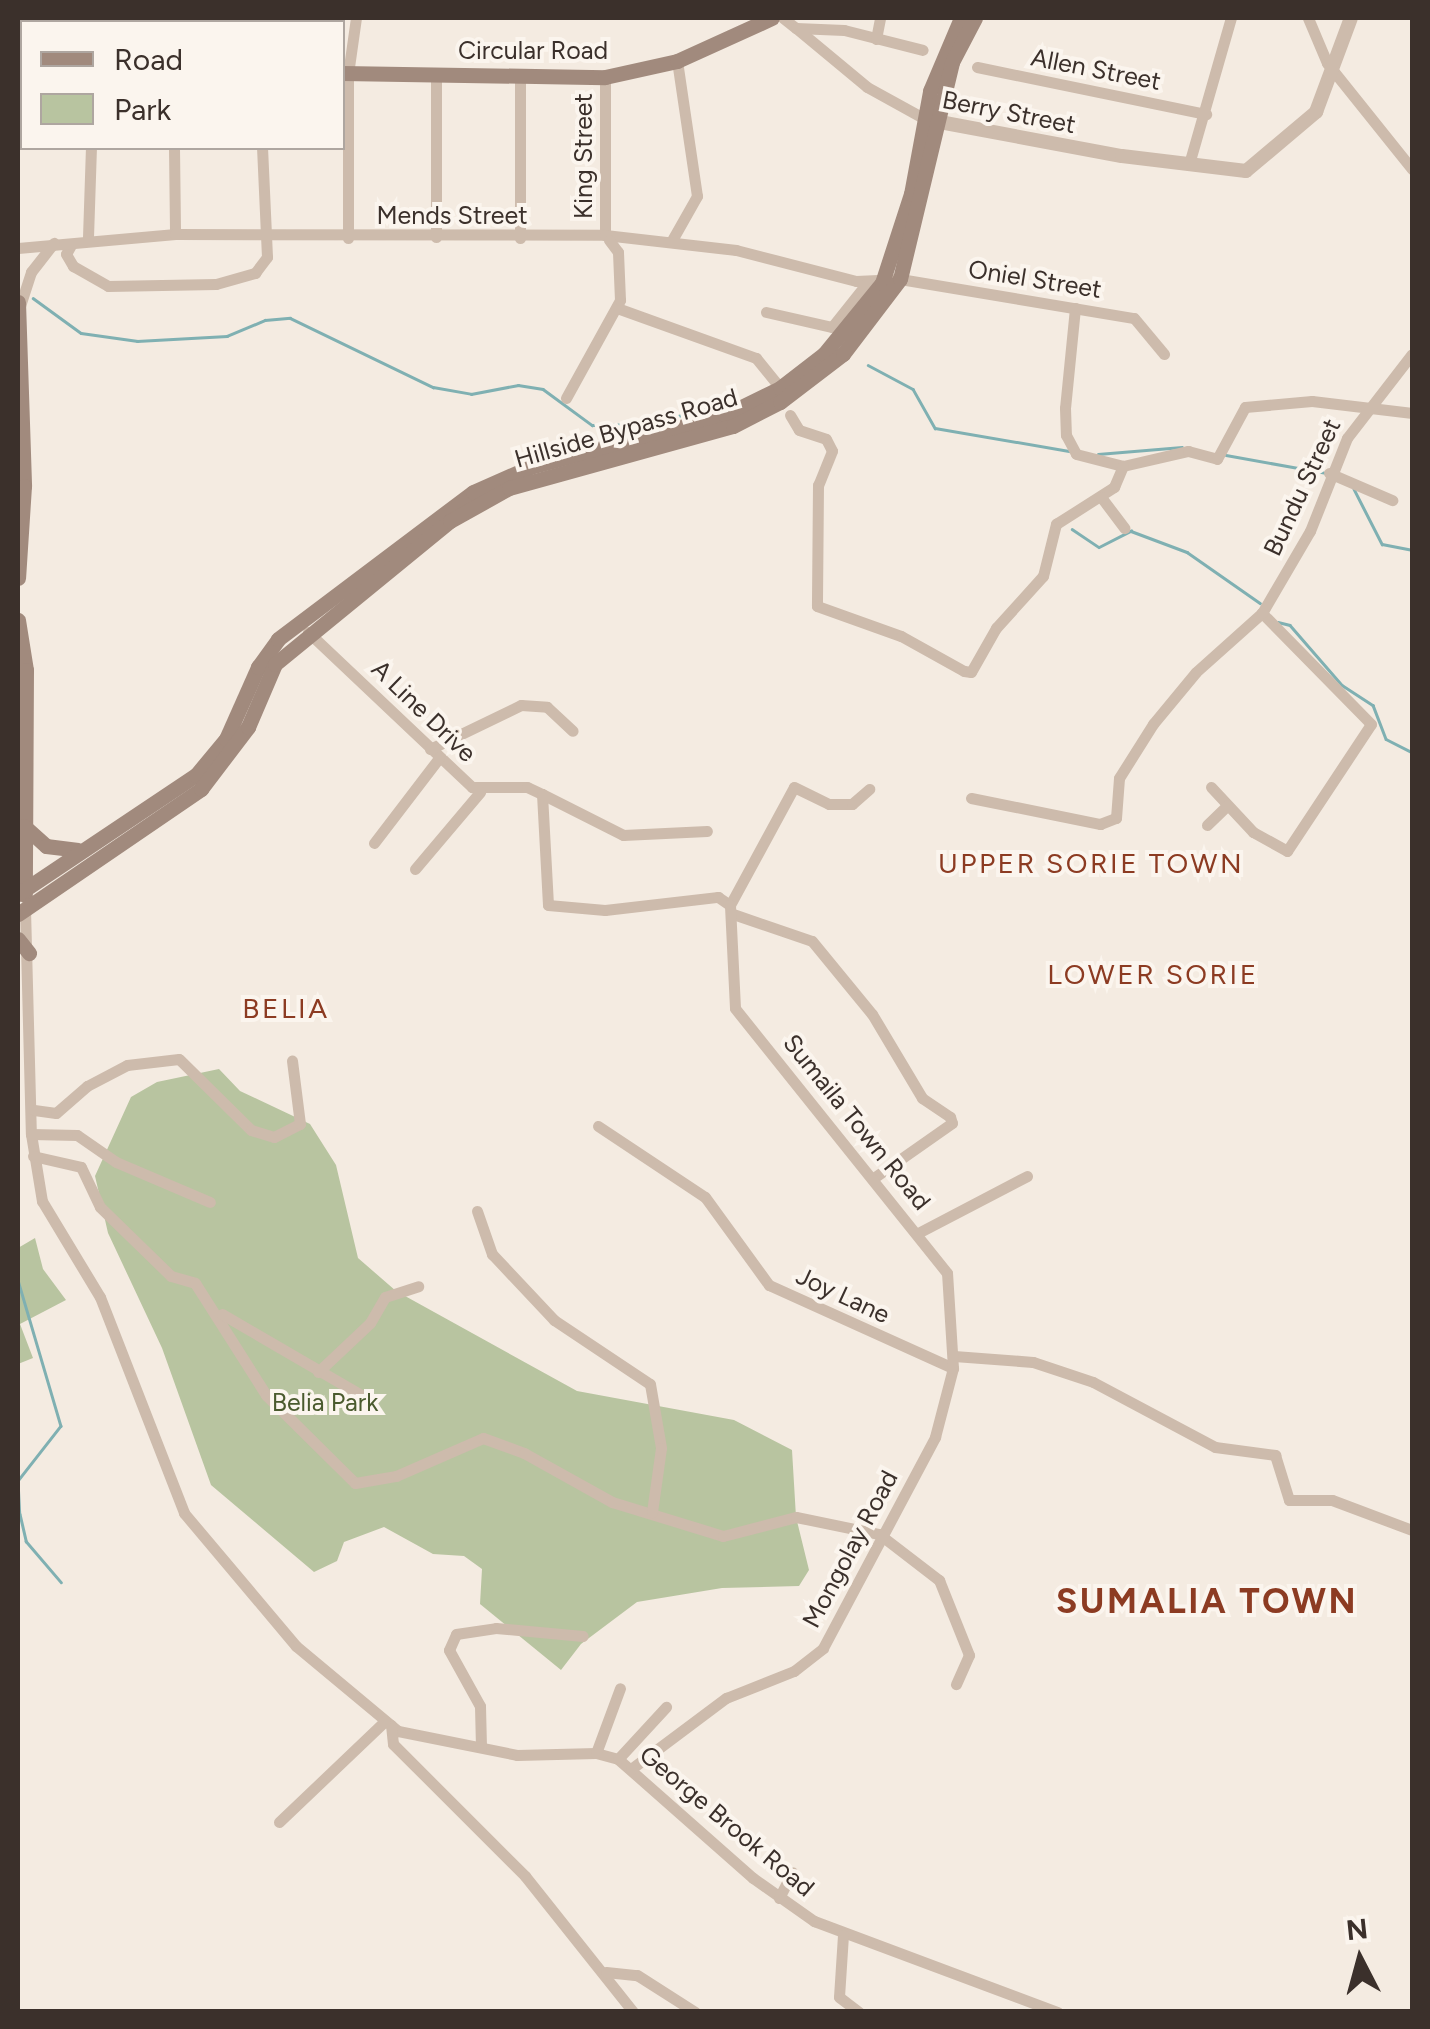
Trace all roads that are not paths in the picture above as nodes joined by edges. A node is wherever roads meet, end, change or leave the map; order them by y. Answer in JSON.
{"nodes":[{"id":1,"x":356,"y":18,"type":"edge"},
{"id":2,"x":772,"y":18,"type":"edge"},
{"id":3,"x":782,"y":18,"type":"edge"},
{"id":4,"x":880,"y":18,"type":"edge"},
{"id":5,"x":961,"y":18,"type":"edge"},
{"id":6,"x":975,"y":18,"type":"edge"},
{"id":7,"x":1231,"y":18,"type":"edge"},
{"id":8,"x":1308,"y":18,"type":"edge"},
{"id":9,"x":1351,"y":18,"type":"edge"},
{"id":10,"x":796,"y":28,"type":"junction"},
{"id":11,"x":876,"y":39,"type":"junction"},
{"id":12,"x":923,"y":50,"type":"dead end"},
{"id":13,"x":676,"y":62,"type":"junction"},
{"id":14,"x":977,"y":67,"type":"dead end"},
{"id":15,"x":1335,"y":70,"type":"junction"},
{"id":16,"x":345,"y":74,"type":"edge"},
{"id":17,"x":436,"y":75,"type":"junction"},
{"id":18,"x":520,"y":76,"type":"junction"},
{"id":19,"x":605,"y":77,"type":"junction"},
{"id":20,"x":1206,"y":114,"type":"junction"},
{"id":21,"x":931,"y":121,"type":"junction"},
{"id":22,"x":92,"y":150,"type":"edge"},
{"id":23,"x":174,"y":150,"type":"edge"},
{"id":24,"x":262,"y":150,"type":"edge"},
{"id":25,"x":1189,"y":164,"type":"junction"},
{"id":26,"x":1412,"y":169,"type":"edge"},
{"id":27,"x":175,"y":234,"type":"junction"},
{"id":28,"x":265,"y":236,"type":"junction"},
{"id":29,"x":88,"y":237,"type":"junction"},
{"id":30,"x":436,"y":237,"type":"junction"},
{"id":31,"x":607,"y":237,"type":"junction"},
{"id":32,"x":348,"y":238,"type":"junction"},
{"id":33,"x":520,"y":238,"type":"junction"},
{"id":34,"x":670,"y":242,"type":"junction"},
{"id":35,"x":54,"y":243,"type":"junction"},
{"id":36,"x":71,"y":245,"type":"junction"},
{"id":37,"x":18,"y":248,"type":"edge"},
{"id":38,"x":900,"y":279,"type":"junction"},
{"id":39,"x":875,"y":283,"type":"junction"},
{"id":40,"x":18,"y":302,"type":"edge"},
{"id":41,"x":617,"y":308,"type":"junction"},
{"id":42,"x":1074,"y":308,"type":"junction"},
{"id":43,"x":766,"y":312,"type":"dead end"},
{"id":44,"x":18,"y":320,"type":"edge"},
{"id":45,"x":1164,"y":354,"type":"dead end"},
{"id":46,"x":1412,"y":354,"type":"edge"},
{"id":47,"x":780,"y":388,"type":"junction"},
{"id":48,"x":566,"y":398,"type":"dead end"},
{"id":49,"x":1363,"y":411,"type":"junction"},
{"id":50,"x":1412,"y":413,"type":"edge"},
{"id":51,"x":790,"y":415,"type":"dead end"},
{"id":52,"x":1123,"y":466,"type":"junction"},
{"id":53,"x":1330,"y":473,"type":"junction"},
{"id":54,"x":1101,"y":497,"type":"junction"},
{"id":55,"x":1392,"y":500,"type":"dead end"},
{"id":56,"x":1124,"y":528,"type":"dead end"},
{"id":57,"x":18,"y":568,"type":"edge"},
{"id":58,"x":18,"y":578,"type":"edge"},
{"id":59,"x":1262,"y":614,"type":"junction"},
{"id":60,"x":18,"y":620,"type":"edge"},
{"id":61,"x":301,"y":630,"type":"junction"},
{"id":62,"x":18,"y":632,"type":"edge"},
{"id":63,"x":22,"y":670,"type":"edge"},
{"id":64,"x":20,"y":708,"type":"edge"},
{"id":65,"x":572,"y":730,"type":"dead end"},
{"id":66,"x":20,"y":743,"type":"edge"},
{"id":67,"x":435,"y":754,"type":"junction"},
{"id":68,"x":21,"y":786,"type":"edge"},
{"id":69,"x":1210,"y":787,"type":"dead end"},
{"id":70,"x":869,"y":789,"type":"dead end"},
{"id":71,"x":480,"y":792,"type":"junction"},
{"id":72,"x":542,"y":794,"type":"junction"},
{"id":73,"x":971,"y":798,"type":"dead end"},
{"id":74,"x":1227,"y":806,"type":"junction"},
{"id":75,"x":22,"y":818,"type":"edge"},
{"id":76,"x":1207,"y":825,"type":"dead end"},
{"id":77,"x":707,"y":831,"type":"dead end"},
{"id":78,"x":374,"y":842,"type":"dead end"},
{"id":79,"x":78,"y":850,"type":"junction"},
{"id":80,"x":414,"y":869,"type":"dead end"},
{"id":81,"x":21,"y":902,"type":"edge"},
{"id":82,"x":732,"y":910,"type":"junction"},
{"id":83,"x":18,"y":938,"type":"edge"},
{"id":84,"x":28,"y":952,"type":"junction"},
{"id":85,"x":292,"y":1061,"type":"dead end"},
{"id":86,"x":34,"y":1110,"type":"junction"},
{"id":87,"x":598,"y":1126,"type":"dead end"},
{"id":88,"x":31,"y":1134,"type":"junction"},
{"id":89,"x":33,"y":1156,"type":"junction"},
{"id":90,"x":875,"y":1176,"type":"junction"},
{"id":91,"x":1027,"y":1176,"type":"dead end"},
{"id":92,"x":210,"y":1202,"type":"dead end"},
{"id":93,"x":477,"y":1211,"type":"dead end"},
{"id":94,"x":918,"y":1234,"type":"junction"},
{"id":95,"x":418,"y":1286,"type":"dead end"},
{"id":96,"x":218,"y":1312,"type":"junction"},
{"id":97,"x":953,"y":1362,"type":"junction"},
{"id":98,"x":318,"y":1372,"type":"junction"},
{"id":99,"x":373,"y":1402,"type":"dead end"},
{"id":100,"x":652,"y":1512,"type":"junction"},
{"id":101,"x":1412,"y":1530,"type":"edge"},
{"id":102,"x":879,"y":1534,"type":"junction"},
{"id":103,"x":583,"y":1636,"type":"dead end"},
{"id":104,"x":956,"y":1684,"type":"dead end"},
{"id":105,"x":620,"y":1688,"type":"dead end"},
{"id":106,"x":666,"y":1707,"type":"dead end"},
{"id":107,"x":388,"y":1723,"type":"junction"},
{"id":108,"x":481,"y":1747,"type":"junction"},
{"id":109,"x":596,"y":1753,"type":"junction"},
{"id":110,"x":618,"y":1759,"type":"junction"},
{"id":111,"x":631,"y":1769,"type":"junction"},
{"id":112,"x":279,"y":1822,"type":"dead end"},
{"id":113,"x":792,"y":1872,"type":"dead end"},
{"id":114,"x":779,"y":1898,"type":"junction"},
{"id":115,"x":844,"y":1935,"type":"junction"},
{"id":116,"x":606,"y":1972,"type":"junction"},
{"id":117,"x":633,"y":2012,"type":"edge"},
{"id":118,"x":695,"y":2012,"type":"edge"},
{"id":119,"x":860,"y":2012,"type":"edge"},
{"id":120,"x":1058,"y":2012,"type":"edge"}],
"edges":[{"from":1,"to":16,"type":"street"},
{"from":2,"to":13,"type":"main road","name":"Circular Road"},
{"from":3,"to":10,"type":"street"},
{"from":4,"to":11,"type":"street"},
{"from":5,"to":21,"type":"main road","name":"Hillside Bypass Road"},
{"from":6,"to":21,"type":"main road","name":"Hillside Bypass Road"},
{"from":7,"to":20,"type":"street"},
{"from":8,"to":15,"type":"street"},
{"from":9,"to":15,"type":"street"},
{"from":10,"to":11,"type":"street"},
{"from":10,"to":21,"type":"street","name":"Berry Street"},
{"from":11,"to":12,"type":"street"},
{"from":13,"to":19,"type":"main road","name":"Circular Road"},
{"from":13,"to":34,"type":"street"},
{"from":14,"to":20,"type":"street","name":"Allen Street"},
{"from":15,"to":25,"type":"street","name":"Berry Street"},
{"from":15,"to":26,"type":"street"},
{"from":16,"to":17,"type":"main road","name":"Circular Road"},
{"from":16,"to":32,"type":"street"},
{"from":17,"to":18,"type":"main road","name":"Circular Road"},
{"from":17,"to":30,"type":"street"},
{"from":18,"to":19,"type":"main road","name":"Circular Road"},
{"from":18,"to":33,"type":"street"},
{"from":19,"to":31,"type":"street","name":"King Street"},
{"from":20,"to":25,"type":"street"},
{"from":21,"to":25,"type":"street","name":"Berry Street"},
{"from":21,"to":38,"type":"main road","name":"Hillside Bypass Road"},
{"from":21,"to":39,"type":"main road","name":"Hillside Bypass Road"},
{"from":22,"to":29,"type":"street"},
{"from":23,"to":27,"type":"street"},
{"from":24,"to":28,"type":"street"},
{"from":27,"to":28,"type":"street","name":"Mends Street"},
{"from":27,"to":29,"type":"street","name":"Mends Street"},
{"from":28,"to":32,"type":"street","name":"Mends Street"},
{"from":28,"to":36,"type":"street"},
{"from":29,"to":36,"type":"street","name":"Mends Street"},
{"from":30,"to":32,"type":"street","name":"Mends Street"},
{"from":30,"to":33,"type":"street","name":"Mends Street"},
{"from":31,"to":33,"type":"street","name":"Mends Street"},
{"from":31,"to":34,"type":"street","name":"Mends Street"},
{"from":31,"to":41,"type":"street","name":"King Street"},
{"from":34,"to":39,"type":"street","name":"Mends Street"},
{"from":35,"to":36,"type":"street"},
{"from":35,"to":37,"type":"street"},
{"from":35,"to":44,"type":"street"},
{"from":38,"to":39,"type":"street","name":"Oniel Street"},
{"from":38,"to":42,"type":"street","name":"Oniel Street"},
{"from":38,"to":61,"type":"main road","name":"Hillside Bypass Road"},
{"from":39,"to":43,"type":"street"},
{"from":39,"to":47,"type":"main road","name":"Hillside Bypass Road"},
{"from":40,"to":44,"type":"main road"},
{"from":41,"to":47,"type":"street"},
{"from":41,"to":48,"type":"street"},
{"from":42,"to":45,"type":"street","name":"Oniel Street"},
{"from":42,"to":52,"type":"street"},
{"from":44,"to":57,"type":"main road"},
{"from":46,"to":49,"type":"street","name":"Bundu Street"},
{"from":47,"to":61,"type":"main road","name":"Hillside Bypass Road"},
{"from":49,"to":50,"type":"street"},
{"from":49,"to":52,"type":"street"},
{"from":49,"to":53,"type":"street","name":"Bundu Street"},
{"from":51,"to":54,"type":"street"},
{"from":52,"to":54,"type":"street"},
{"from":53,"to":55,"type":"street"},
{"from":53,"to":59,"type":"street","name":"Bundu Street"},
{"from":54,"to":56,"type":"street"},
{"from":57,"to":58,"type":"main road"},
{"from":59,"to":73,"type":"street","name":"Bundu Street"},
{"from":59,"to":74,"type":"street"},
{"from":60,"to":62,"type":"main road"},
{"from":61,"to":67,"type":"street","name":"A Line Drive"},
{"from":61,"to":79,"type":"main road","name":"Hillside Bypass Road"},
{"from":61,"to":81,"type":"main road","name":"Hillside Bypass Road"},
{"from":62,"to":63,"type":"main road"},
{"from":63,"to":64,"type":"main road"},
{"from":64,"to":66,"type":"main road"},
{"from":65,"to":67,"type":"street"},
{"from":66,"to":68,"type":"main road"},
{"from":67,"to":71,"type":"street","name":"A Line Drive"},
{"from":67,"to":78,"type":"street"},
{"from":68,"to":75,"type":"main road"},
{"from":69,"to":74,"type":"street"},
{"from":70,"to":82,"type":"street"},
{"from":71,"to":72,"type":"street","name":"A Line Drive"},
{"from":71,"to":80,"type":"street"},
{"from":72,"to":77,"type":"street"},
{"from":72,"to":82,"type":"street"},
{"from":74,"to":76,"type":"street"},
{"from":75,"to":79,"type":"main road"},
{"from":75,"to":81,"type":"main road"},
{"from":79,"to":81,"type":"main road","name":"Hillside Bypass Road"},
{"from":81,"to":84,"type":"street","name":"George Brook Road"},
{"from":82,"to":90,"type":"street","name":"Sumaila Town Road"},
{"from":82,"to":90,"type":"street"},
{"from":83,"to":84,"type":"main road"},
{"from":84,"to":86,"type":"street","name":"George Brook Road"},
{"from":85,"to":86,"type":"street"},
{"from":86,"to":88,"type":"street","name":"George Brook Road"},
{"from":87,"to":97,"type":"street","name":"Joy Lane"},
{"from":88,"to":89,"type":"street","name":"George Brook Road"},
{"from":88,"to":92,"type":"street"},
{"from":89,"to":96,"type":"street"},
{"from":89,"to":107,"type":"street","name":"George Brook Road"},
{"from":90,"to":94,"type":"street","name":"Sumaila Town Road"},
{"from":91,"to":94,"type":"street"},
{"from":93,"to":100,"type":"street"},
{"from":94,"to":97,"type":"street","name":"Sumaila Town Road"},
{"from":95,"to":98,"type":"street"},
{"from":96,"to":98,"type":"street"},
{"from":96,"to":100,"type":"street"},
{"from":97,"to":101,"type":"street","name":"Joy Lane"},
{"from":97,"to":102,"type":"street","name":"Mongolay Road"},
{"from":98,"to":99,"type":"street"},
{"from":100,"to":102,"type":"street"},
{"from":102,"to":104,"type":"street"},
{"from":102,"to":111,"type":"street","name":"Mongolay Road"},
{"from":103,"to":108,"type":"street"},
{"from":105,"to":109,"type":"street"},
{"from":106,"to":110,"type":"street"},
{"from":107,"to":108,"type":"street","name":"George Brook Road"},
{"from":107,"to":112,"type":"street"},
{"from":107,"to":116,"type":"street"},
{"from":108,"to":109,"type":"street","name":"George Brook Road"},
{"from":109,"to":110,"type":"street","name":"George Brook Road"},
{"from":110,"to":111,"type":"street","name":"George Brook Road"},
{"from":111,"to":114,"type":"street","name":"George Brook Road"},
{"from":113,"to":114,"type":"street"},
{"from":114,"to":115,"type":"street","name":"George Brook Road"},
{"from":115,"to":119,"type":"street"},
{"from":115,"to":120,"type":"street","name":"George Brook Road"},
{"from":116,"to":117,"type":"street"},
{"from":116,"to":118,"type":"street"}]}
